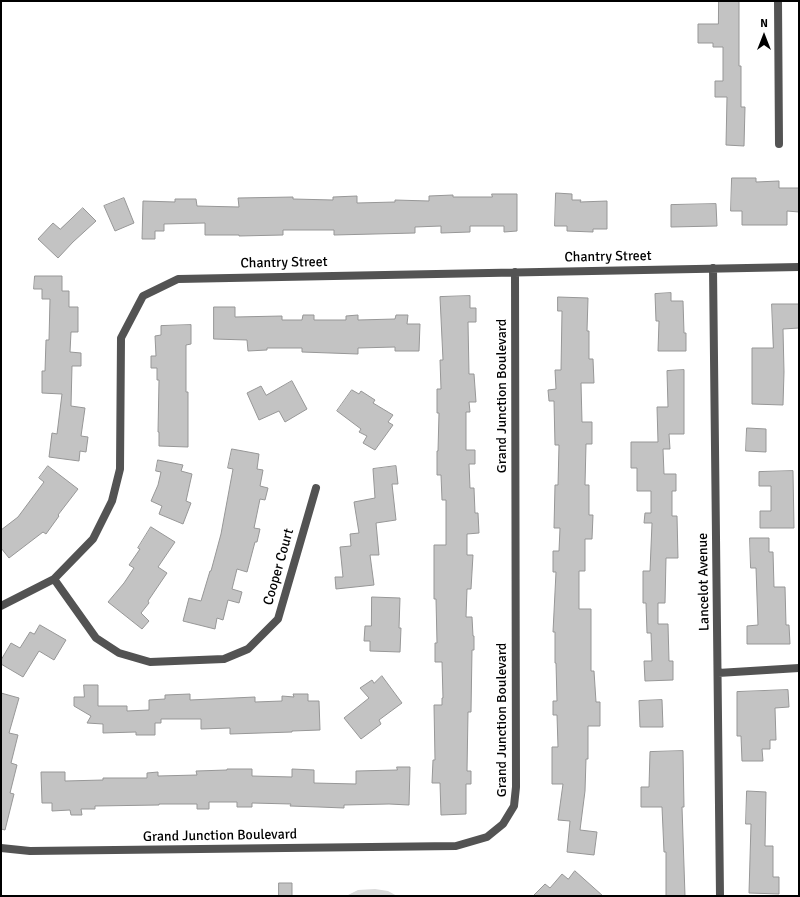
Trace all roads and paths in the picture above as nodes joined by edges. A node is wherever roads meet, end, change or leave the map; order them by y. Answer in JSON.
{"nodes":[{"id":1,"x":778,"y":1,"type":"edge"},
{"id":2,"x":779,"y":144,"type":"dead end"},
{"id":3,"x":799,"y":267,"type":"edge"},
{"id":4,"x":713,"y":268,"type":"junction"},
{"id":5,"x":515,"y":272,"type":"junction"},
{"id":6,"x":316,"y":488,"type":"dead end"},
{"id":7,"x":54,"y":579,"type":"junction"},
{"id":8,"x":1,"y":606,"type":"edge"},
{"id":9,"x":799,"y":668,"type":"edge"},
{"id":10,"x":718,"y":673,"type":"junction"},
{"id":11,"x":1,"y":848,"type":"edge"},
{"id":12,"x":720,"y":896,"type":"edge"}],
"edges":[{"from":1,"to":2,"type":"street"},
{"from":3,"to":4,"type":"street","name":"Chantry Street"},
{"from":4,"to":5,"type":"street","name":"Chantry Street"},
{"from":4,"to":10,"type":"street","name":"Lancelot Avenue"},
{"from":5,"to":7,"type":"street","name":"Chantry Street"},
{"from":5,"to":11,"type":"street","name":"Grand Junction Boulevard"},
{"from":6,"to":7,"type":"street","name":"Cooper Court"},
{"from":7,"to":8,"type":"street","name":"Chantry Street"},
{"from":9,"to":10,"type":"street"},
{"from":10,"to":12,"type":"street","name":"Lancelot Avenue"}]}
